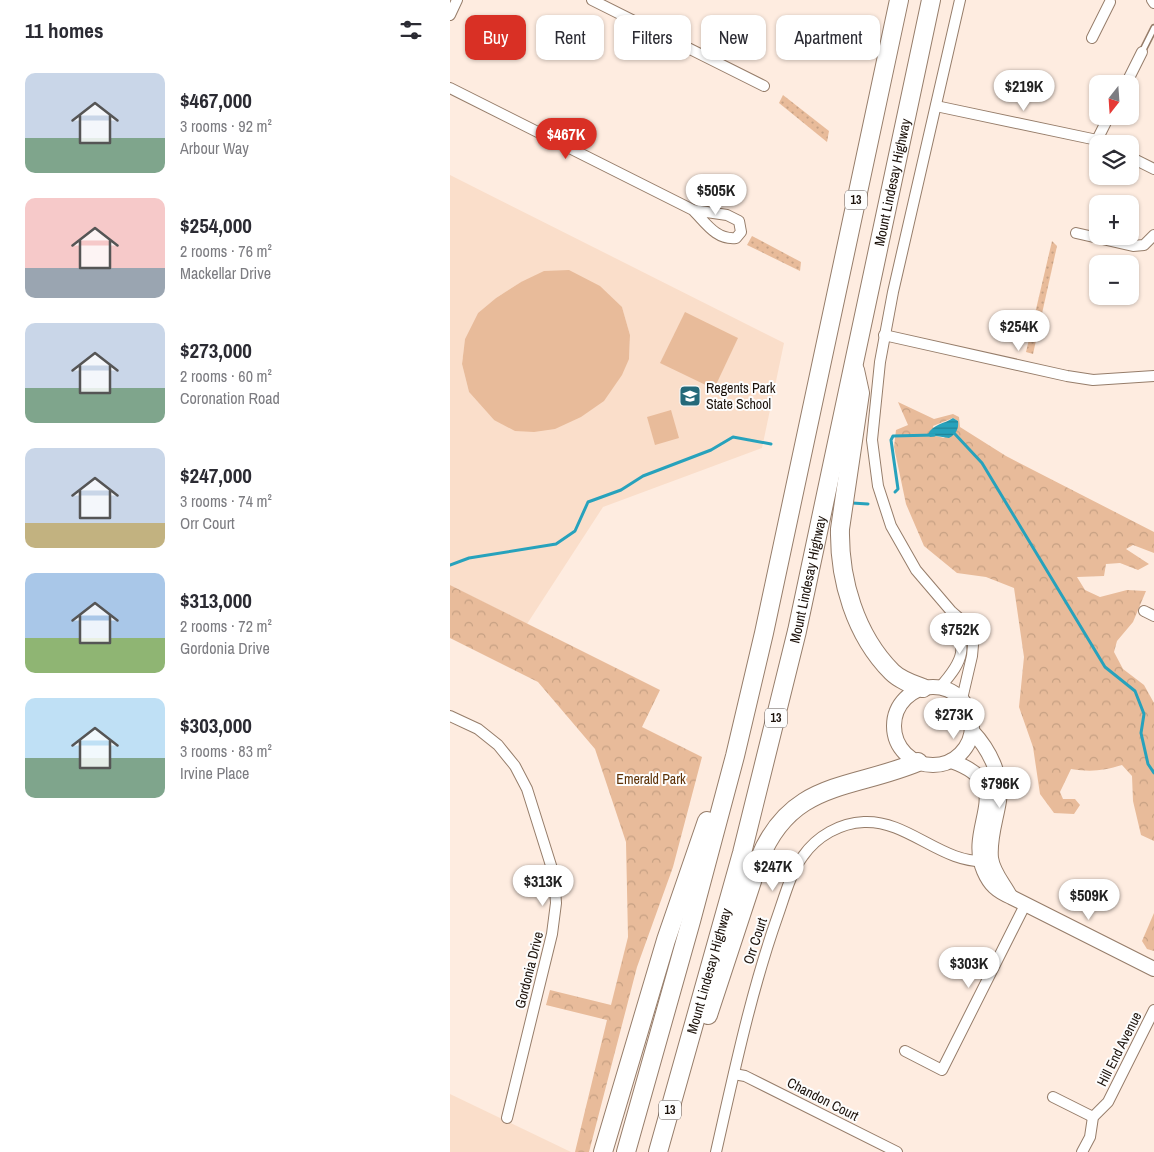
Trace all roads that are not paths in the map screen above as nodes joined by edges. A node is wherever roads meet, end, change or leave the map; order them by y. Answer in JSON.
{"nodes":[{"id":1,"x":457,"y":0,"type":"edge"},
{"id":2,"x":592,"y":0,"type":"edge"},
{"id":3,"x":899,"y":0,"type":"edge"},
{"id":4,"x":931,"y":0,"type":"edge"},
{"id":5,"x":960,"y":0,"type":"edge"},
{"id":6,"x":1110,"y":1,"type":"edge"},
{"id":7,"x":450,"y":14,"type":"edge"},
{"id":8,"x":1154,"y":28,"type":"edge"},
{"id":9,"x":1092,"y":38,"type":"dead end"},
{"id":10,"x":1142,"y":52,"type":"joint"},
{"id":11,"x":1130,"y":75,"type":"edge"},
{"id":12,"x":764,"y":86,"type":"dead end"},
{"id":13,"x":450,"y":88,"type":"edge"},
{"id":14,"x":936,"y":106,"type":"junction"},
{"id":15,"x":1089,"y":140,"type":"edge"},
{"id":16,"x":1139,"y":162,"type":"edge"},
{"id":17,"x":1154,"y":169,"type":"edge"},
{"id":18,"x":693,"y":210,"type":"dead end"},
{"id":19,"x":1076,"y":233,"type":"dead end"},
{"id":20,"x":1154,"y":235,"type":"edge"},
{"id":21,"x":884,"y":335,"type":"junction"},
{"id":22,"x":854,"y":364,"type":"junction"},
{"id":23,"x":1154,"y":376,"type":"edge"},
{"id":24,"x":951,"y":611,"type":"junction"},
{"id":25,"x":931,"y":688,"type":"junction"},
{"id":26,"x":962,"y":699,"type":"junction"},
{"id":27,"x":450,"y":716,"type":"edge"},
{"id":28,"x":972,"y":731,"type":"junction"},
{"id":29,"x":735,"y":756,"type":"junction"},
{"id":30,"x":951,"y":761,"type":"junction"},
{"id":31,"x":918,"y":762,"type":"junction"},
{"id":32,"x":986,"y":861,"type":"junction"},
{"id":33,"x":1025,"y":905,"type":"junction"},
{"id":34,"x":1154,"y":970,"type":"edge"},
{"id":35,"x":1154,"y":1010,"type":"edge"},
{"id":36,"x":905,"y":1051,"type":"dead end"},
{"id":37,"x":681,"y":1068,"type":"junction"},
{"id":38,"x":734,"y":1074,"type":"junction"},
{"id":39,"x":1053,"y":1097,"type":"dead end"},
{"id":40,"x":1093,"y":1116,"type":"junction"},
{"id":41,"x":507,"y":1118,"type":"dead end"},
{"id":42,"x":603,"y":1152,"type":"edge"},
{"id":43,"x":626,"y":1152,"type":"edge"},
{"id":44,"x":658,"y":1152,"type":"edge"},
{"id":45,"x":716,"y":1152,"type":"edge"},
{"id":46,"x":897,"y":1152,"type":"edge"},
{"id":47,"x":1082,"y":1152,"type":"edge"}],
"edges":[{"from":1,"to":7,"type":"street"},
{"from":2,"to":12,"type":"street"},
{"from":3,"to":29,"type":"highway","number":"13"},
{"from":4,"to":22,"type":"highway","name":"Mount Lindesay Highway","number":"13"},
{"from":5,"to":14,"type":"street"},
{"from":6,"to":9,"type":"street"},
{"from":8,"to":10,"type":"lane"},
{"from":10,"to":11,"type":"street"},
{"from":13,"to":18,"type":"street"},
{"from":14,"to":15,"type":"street"},
{"from":14,"to":21,"type":"street"},
{"from":16,"to":17,"type":"street"},
{"from":19,"to":20,"type":"street"},
{"from":21,"to":23,"type":"street"},
{"from":21,"to":24,"type":"street"},
{"from":22,"to":25,"type":"highway"},
{"from":22,"to":37,"type":"highway","name":"Mount Lindesay Highway","number":"13"},
{"from":24,"to":25,"type":"street"},
{"from":24,"to":26,"type":"street"},
{"from":25,"to":26,"type":"street"},
{"from":25,"to":31,"type":"street"},
{"from":26,"to":28,"type":"street"},
{"from":27,"to":41,"type":"street","name":"Gordonia Drive"},
{"from":28,"to":30,"type":"street"},
{"from":28,"to":32,"type":"street"},
{"from":29,"to":42,"type":"highway"},
{"from":29,"to":43,"type":"highway","number":"13"},
{"from":30,"to":31,"type":"street"},
{"from":30,"to":32,"type":"street"},
{"from":31,"to":37,"type":"highway"},
{"from":32,"to":33,"type":"street"},
{"from":32,"to":38,"type":"street","name":"Orr Court"},
{"from":33,"to":34,"type":"street"},
{"from":33,"to":36,"type":"street"},
{"from":35,"to":40,"type":"street","name":"Hill End Avenue"},
{"from":37,"to":44,"type":"highway","name":"Mount Lindesay Highway","number":"13"},
{"from":38,"to":45,"type":"street","name":"Orr Court"},
{"from":38,"to":46,"type":"street","name":"Chandon Court"},
{"from":39,"to":40,"type":"street"},
{"from":40,"to":47,"type":"street"}]}
